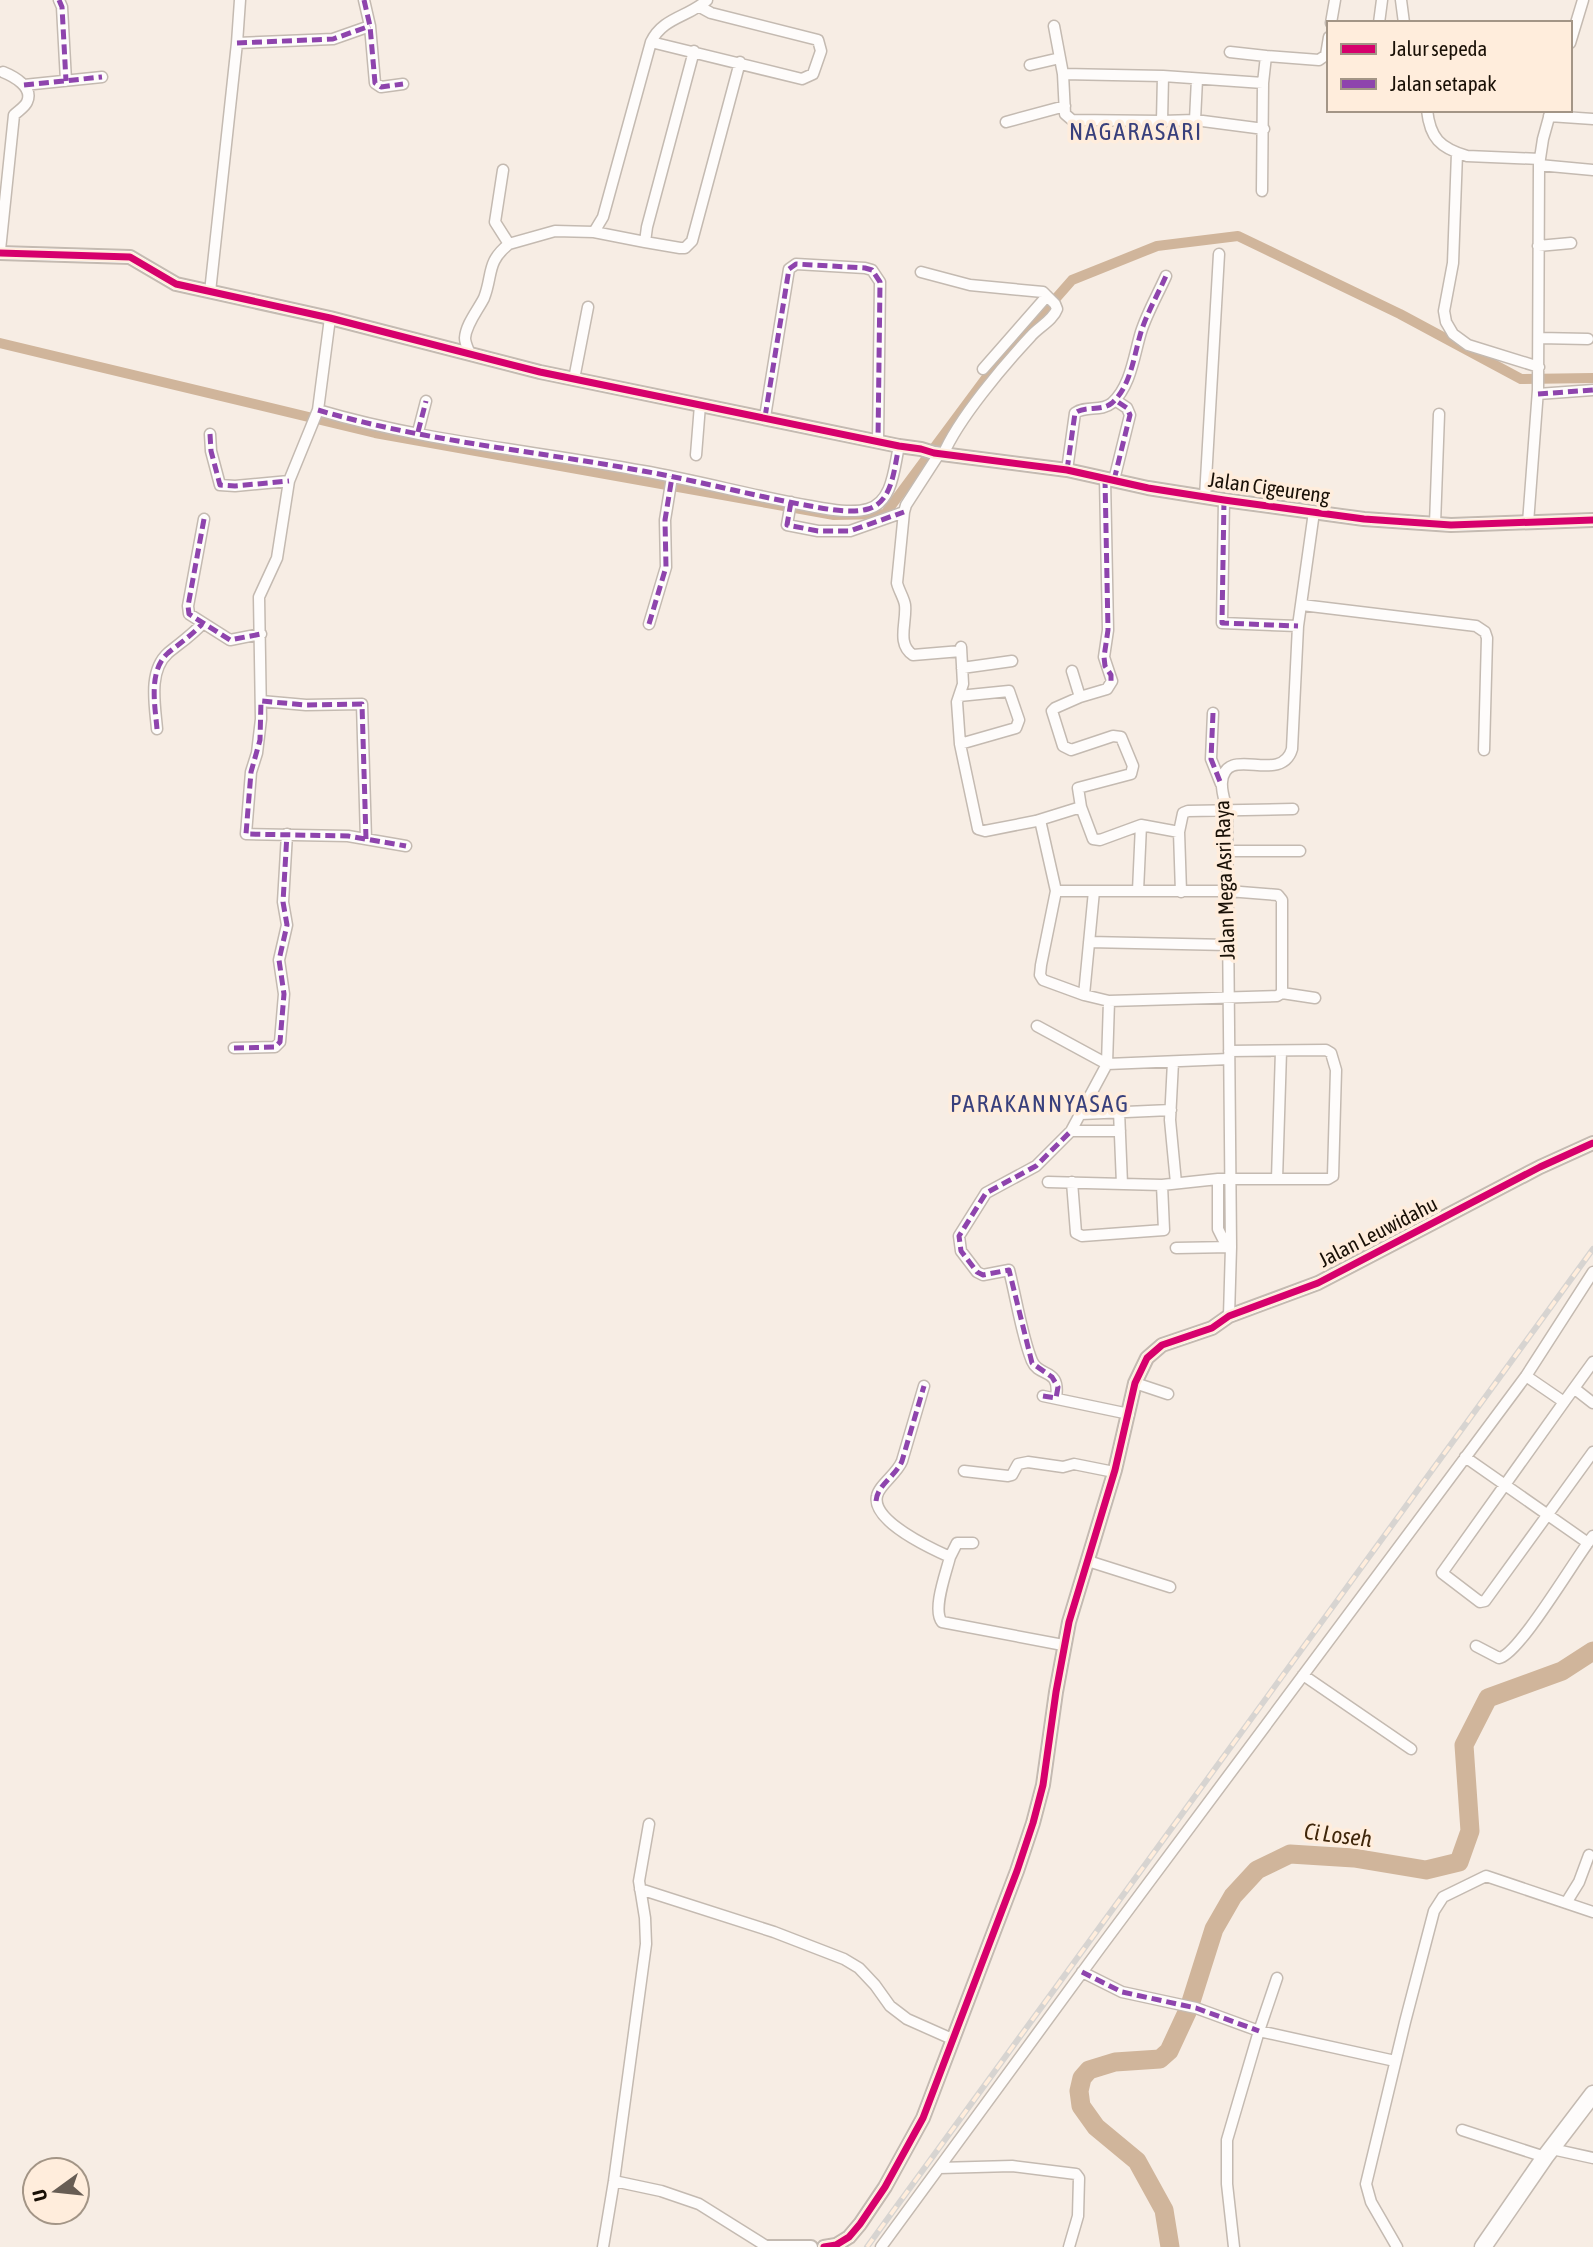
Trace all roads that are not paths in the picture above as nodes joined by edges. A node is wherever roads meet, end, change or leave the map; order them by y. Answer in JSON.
{"nodes":[{"id":1,"x":60,"y":0,"type":"edge"},
{"id":2,"x":240,"y":0,"type":"edge"},
{"id":3,"x":364,"y":0,"type":"edge"},
{"id":4,"x":1335,"y":0,"type":"edge"},
{"id":5,"x":1382,"y":0,"type":"edge"},
{"id":6,"x":1401,"y":0,"type":"edge"},
{"id":7,"x":1583,"y":0,"type":"edge"},
{"id":8,"x":704,"y":3,"type":"edge"},
{"id":9,"x":1331,"y":21,"type":"edge"},
{"id":10,"x":1379,"y":21,"type":"edge"},
{"id":11,"x":1404,"y":21,"type":"edge"},
{"id":12,"x":370,"y":26,"type":"junction"},
{"id":13,"x":1054,"y":26,"type":"dead end"},
{"id":14,"x":1572,"y":36,"type":"edge"},
{"id":15,"x":651,"y":42,"type":"junction"},
{"id":16,"x":237,"y":44,"type":"junction"},
{"id":17,"x":695,"y":51,"type":"junction"},
{"id":18,"x":1230,"y":52,"type":"dead end"},
{"id":19,"x":1327,"y":53,"type":"edge"},
{"id":20,"x":1266,"y":57,"type":"junction"},
{"id":21,"x":1060,"y":58,"type":"junction"},
{"id":22,"x":740,"y":62,"type":"junction"},
{"id":23,"x":1030,"y":65,"type":"dead end"},
{"id":24,"x":3,"y":72,"type":"dead end"},
{"id":25,"x":1063,"y":74,"type":"junction"},
{"id":26,"x":1163,"y":75,"type":"junction"},
{"id":27,"x":102,"y":77,"type":"dead end"},
{"id":28,"x":1197,"y":79,"type":"junction"},
{"id":29,"x":66,"y":80,"type":"junction"},
{"id":30,"x":1264,"y":83,"type":"junction"},
{"id":31,"x":403,"y":84,"type":"dead end"},
{"id":32,"x":24,"y":85,"type":"junction"},
{"id":33,"x":1065,"y":106,"type":"junction"},
{"id":34,"x":1427,"y":112,"type":"edge"},
{"id":35,"x":1550,"y":113,"type":"edge"},
{"id":36,"x":1593,"y":119,"type":"edge"},
{"id":37,"x":1195,"y":120,"type":"junction"},
{"id":38,"x":1162,"y":121,"type":"junction"},
{"id":39,"x":1006,"y":122,"type":"dead end"},
{"id":40,"x":1264,"y":129,"type":"junction"},
{"id":41,"x":1457,"y":153,"type":"junction"},
{"id":42,"x":1539,"y":162,"type":"junction"},
{"id":43,"x":503,"y":170,"type":"dead end"},
{"id":44,"x":1593,"y":170,"type":"edge"},
{"id":45,"x":1262,"y":191,"type":"dead end"},
{"id":46,"x":594,"y":232,"type":"junction"},
{"id":47,"x":645,"y":242,"type":"junction"},
{"id":48,"x":1571,"y":243,"type":"dead end"},
{"id":49,"x":509,"y":244,"type":"junction"},
{"id":50,"x":1538,"y":246,"type":"junction"},
{"id":51,"x":0,"y":252,"type":"edge"},
{"id":52,"x":1219,"y":254,"type":"dead end"},
{"id":53,"x":921,"y":272,"type":"dead end"},
{"id":54,"x":1166,"y":276,"type":"dead end"},
{"id":55,"x":210,"y":292,"type":"junction"},
{"id":56,"x":1050,"y":299,"type":"junction"},
{"id":57,"x":587,"y":307,"type":"dead end"},
{"id":58,"x":330,"y":318,"type":"junction"},
{"id":59,"x":1539,"y":338,"type":"junction"},
{"id":60,"x":1588,"y":339,"type":"dead end"},
{"id":61,"x":470,"y":354,"type":"junction"},
{"id":62,"x":983,"y":369,"type":"dead end"},
{"id":63,"x":1539,"y":371,"type":"junction"},
{"id":64,"x":574,"y":379,"type":"junction"},
{"id":65,"x":1593,"y":390,"type":"edge"},
{"id":66,"x":1538,"y":392,"type":"junction"},
{"id":67,"x":1115,"y":400,"type":"junction"},
{"id":68,"x":426,"y":401,"type":"dead end"},
{"id":69,"x":700,"y":405,"type":"junction"},
{"id":70,"x":1439,"y":414,"type":"dead end"},
{"id":71,"x":315,"y":416,"type":"junction"},
{"id":72,"x":765,"y":417,"type":"junction"},
{"id":73,"x":418,"y":432,"type":"junction"},
{"id":74,"x":210,"y":434,"type":"dead end"},
{"id":75,"x":878,"y":441,"type":"junction"},
{"id":76,"x":899,"y":446,"type":"junction"},
{"id":77,"x":939,"y":454,"type":"junction"},
{"id":78,"x":696,"y":455,"type":"dead end"},
{"id":79,"x":1067,"y":470,"type":"junction"},
{"id":80,"x":1110,"y":479,"type":"junction"},
{"id":81,"x":672,"y":480,"type":"junction"},
{"id":82,"x":289,"y":481,"type":"junction"},
{"id":83,"x":1205,"y":497,"type":"junction"},
{"id":84,"x":1224,"y":500,"type":"junction"},
{"id":85,"x":790,"y":504,"type":"junction"},
{"id":86,"x":904,"y":512,"type":"junction"},
{"id":87,"x":1314,"y":512,"type":"junction"},
{"id":88,"x":204,"y":519,"type":"dead end"},
{"id":89,"x":1593,"y":520,"type":"edge"},
{"id":90,"x":1528,"y":523,"type":"junction"},
{"id":91,"x":1435,"y":524,"type":"junction"},
{"id":92,"x":1302,"y":605,"type":"junction"},
{"id":93,"x":202,"y":624,"type":"junction"},
{"id":94,"x":649,"y":624,"type":"dead end"},
{"id":95,"x":1298,"y":625,"type":"junction"},
{"id":96,"x":261,"y":634,"type":"junction"},
{"id":97,"x":1012,"y":661,"type":"dead end"},
{"id":98,"x":962,"y":667,"type":"junction"},
{"id":99,"x":1072,"y":671,"type":"dead end"},
{"id":100,"x":959,"y":696,"type":"junction"},
{"id":101,"x":1080,"y":697,"type":"junction"},
{"id":102,"x":261,"y":701,"type":"junction"},
{"id":103,"x":1213,"y":713,"type":"dead end"},
{"id":104,"x":157,"y":729,"type":"dead end"},
{"id":105,"x":960,"y":744,"type":"junction"},
{"id":106,"x":1484,"y":750,"type":"dead end"},
{"id":107,"x":1221,"y":784,"type":"junction"},
{"id":108,"x":1081,"y":807,"type":"junction"},
{"id":109,"x":1293,"y":809,"type":"dead end"},
{"id":110,"x":1227,"y":810,"type":"junction"},
{"id":111,"x":1040,"y":820,"type":"junction"},
{"id":112,"x":1141,"y":825,"type":"junction"},
{"id":113,"x":1179,"y":832,"type":"junction"},
{"id":114,"x":287,"y":834,"type":"junction"},
{"id":115,"x":366,"y":839,"type":"junction"},
{"id":116,"x":406,"y":846,"type":"dead end"},
{"id":117,"x":1227,"y":851,"type":"junction"},
{"id":118,"x":1300,"y":851,"type":"dead end"},
{"id":119,"x":1056,"y":891,"type":"junction"},
{"id":120,"x":1094,"y":891,"type":"junction"},
{"id":121,"x":1138,"y":891,"type":"junction"},
{"id":122,"x":1228,"y":891,"type":"junction"},
{"id":123,"x":1181,"y":892,"type":"junction"},
{"id":124,"x":1089,"y":942,"type":"junction"},
{"id":125,"x":1228,"y":945,"type":"junction"},
{"id":126,"x":1282,"y":993,"type":"junction"},
{"id":127,"x":1084,"y":995,"type":"junction"},
{"id":128,"x":1228,"y":998,"type":"junction"},
{"id":129,"x":1315,"y":998,"type":"dead end"},
{"id":130,"x":1109,"y":1001,"type":"junction"},
{"id":131,"x":1037,"y":1026,"type":"dead end"},
{"id":132,"x":234,"y":1048,"type":"dead end"},
{"id":133,"x":1281,"y":1051,"type":"junction"},
{"id":134,"x":1229,"y":1055,"type":"junction"},
{"id":135,"x":1173,"y":1062,"type":"junction"},
{"id":136,"x":1107,"y":1064,"type":"junction"},
{"id":137,"x":1171,"y":1110,"type":"junction"},
{"id":138,"x":1119,"y":1111,"type":"junction"},
{"id":139,"x":1081,"y":1114,"type":"junction"},
{"id":140,"x":1071,"y":1131,"type":"junction"},
{"id":141,"x":1120,"y":1131,"type":"junction"},
{"id":142,"x":1593,"y":1143,"type":"edge"},
{"id":143,"x":1230,"y":1178,"type":"junction"},
{"id":144,"x":1218,"y":1179,"type":"junction"},
{"id":145,"x":1277,"y":1179,"type":"junction"},
{"id":146,"x":1048,"y":1182,"type":"dead end"},
{"id":147,"x":1072,"y":1182,"type":"junction"},
{"id":148,"x":1176,"y":1183,"type":"junction"},
{"id":149,"x":1122,"y":1184,"type":"junction"},
{"id":150,"x":1162,"y":1185,"type":"junction"},
{"id":151,"x":1231,"y":1243,"type":"junction"},
{"id":152,"x":1176,"y":1248,"type":"dead end"},
{"id":153,"x":1593,"y":1272,"type":"edge"},
{"id":154,"x":1229,"y":1316,"type":"junction"},
{"id":155,"x":1593,"y":1362,"type":"edge"},
{"id":156,"x":1525,"y":1376,"type":"junction"},
{"id":157,"x":1135,"y":1384,"type":"junction"},
{"id":158,"x":924,"y":1386,"type":"dead end"},
{"id":159,"x":1575,"y":1389,"type":"junction"},
{"id":160,"x":1168,"y":1394,"type":"dead end"},
{"id":161,"x":1043,"y":1396,"type":"dead end"},
{"id":162,"x":1056,"y":1398,"type":"junction"},
{"id":163,"x":1564,"y":1402,"type":"junction"},
{"id":164,"x":1593,"y":1403,"type":"edge"},
{"id":165,"x":1129,"y":1414,"type":"junction"},
{"id":166,"x":1593,"y":1452,"type":"edge"},
{"id":167,"x":1465,"y":1457,"type":"junction"},
{"id":168,"x":964,"y":1471,"type":"dead end"},
{"id":169,"x":1114,"y":1472,"type":"junction"},
{"id":170,"x":1506,"y":1484,"type":"junction"},
{"id":171,"x":1548,"y":1515,"type":"junction"},
{"id":172,"x":1590,"y":1540,"type":"edge"},
{"id":173,"x":973,"y":1543,"type":"dead end"},
{"id":174,"x":950,"y":1557,"type":"junction"},
{"id":175,"x":1088,"y":1561,"type":"junction"},
{"id":176,"x":1170,"y":1587,"type":"dead end"},
{"id":177,"x":1063,"y":1645,"type":"junction"},
{"id":178,"x":1476,"y":1646,"type":"dead end"},
{"id":179,"x":1303,"y":1675,"type":"junction"},
{"id":180,"x":1411,"y":1749,"type":"dead end"},
{"id":181,"x":649,"y":1824,"type":"dead end"},
{"id":182,"x":1589,"y":1855,"type":"dead end"},
{"id":183,"x":640,"y":1889,"type":"junction"},
{"id":184,"x":1566,"y":1902,"type":"junction"},
{"id":185,"x":1593,"y":1912,"type":"edge"},
{"id":186,"x":1082,"y":1972,"type":"junction"},
{"id":187,"x":1277,"y":1978,"type":"dead end"},
{"id":188,"x":1259,"y":2031,"type":"junction"},
{"id":189,"x":952,"y":2039,"type":"junction"},
{"id":190,"x":1395,"y":2061,"type":"junction"},
{"id":191,"x":1593,"y":2095,"type":"edge"},
{"id":192,"x":1462,"y":2130,"type":"dead end"},
{"id":193,"x":1548,"y":2153,"type":"junction"},
{"id":194,"x":1593,"y":2158,"type":"edge"},
{"id":195,"x":939,"y":2168,"type":"junction"},
{"id":196,"x":614,"y":2181,"type":"junction"},
{"id":197,"x":766,"y":2246,"type":"edge"},
{"id":198,"x":603,"y":2247,"type":"edge"},
{"id":199,"x":811,"y":2247,"type":"edge"},
{"id":200,"x":824,"y":2247,"type":"edge"},
{"id":201,"x":881,"y":2247,"type":"edge"},
{"id":202,"x":1069,"y":2247,"type":"edge"},
{"id":203,"x":1234,"y":2247,"type":"edge"},
{"id":204,"x":1397,"y":2247,"type":"edge"},
{"id":205,"x":1483,"y":2247,"type":"edge"}],
"edges":[{"from":1,"to":29,"type":"street"},
{"from":2,"to":16,"type":"street"},
{"from":3,"to":12,"type":"street"},
{"from":4,"to":9,"type":"street"},
{"from":5,"to":10,"type":"street"},
{"from":6,"to":11,"type":"street"},
{"from":7,"to":14,"type":"street"},
{"from":8,"to":15,"type":"street"},
{"from":8,"to":22,"type":"street"},
{"from":12,"to":16,"type":"street"},
{"from":12,"to":31,"type":"street"},
{"from":13,"to":21,"type":"street"},
{"from":15,"to":17,"type":"street"},
{"from":15,"to":46,"type":"street"},
{"from":16,"to":55,"type":"street"},
{"from":17,"to":22,"type":"street"},
{"from":17,"to":47,"type":"street"},
{"from":18,"to":20,"type":"street"},
{"from":19,"to":20,"type":"street"},
{"from":20,"to":30,"type":"street"},
{"from":21,"to":23,"type":"street"},
{"from":21,"to":25,"type":"street"},
{"from":22,"to":47,"type":"street"},
{"from":24,"to":32,"type":"street"},
{"from":25,"to":26,"type":"street"},
{"from":25,"to":33,"type":"street"},
{"from":26,"to":28,"type":"street"},
{"from":26,"to":38,"type":"street"},
{"from":27,"to":29,"type":"street"},
{"from":28,"to":30,"type":"street"},
{"from":28,"to":37,"type":"street"},
{"from":29,"to":32,"type":"street"},
{"from":30,"to":40,"type":"street"},
{"from":32,"to":51,"type":"street"},
{"from":33,"to":38,"type":"street"},
{"from":33,"to":39,"type":"street"},
{"from":34,"to":41,"type":"street"},
{"from":35,"to":36,"type":"street"},
{"from":35,"to":42,"type":"street"},
{"from":37,"to":38,"type":"street"},
{"from":37,"to":40,"type":"street"},
{"from":40,"to":45,"type":"street"},
{"from":41,"to":42,"type":"street"},
{"from":41,"to":63,"type":"street"},
{"from":42,"to":44,"type":"street"},
{"from":42,"to":50,"type":"street"},
{"from":43,"to":49,"type":"street"},
{"from":46,"to":47,"type":"street"},
{"from":46,"to":49,"type":"street"},
{"from":48,"to":50,"type":"street"},
{"from":49,"to":61,"type":"street"},
{"from":50,"to":59,"type":"street"},
{"from":51,"to":55,"type":"street","name":"Jalan Cigeureng"},
{"from":52,"to":83,"type":"street"},
{"from":53,"to":56,"type":"street"},
{"from":54,"to":67,"type":"street"},
{"from":55,"to":58,"type":"street","name":"Jalan Cigeureng"},
{"from":56,"to":62,"type":"street"},
{"from":56,"to":77,"type":"street"},
{"from":57,"to":64,"type":"street"},
{"from":58,"to":61,"type":"street","name":"Jalan Cigeureng"},
{"from":58,"to":71,"type":"street"},
{"from":59,"to":60,"type":"street"},
{"from":59,"to":63,"type":"street"},
{"from":61,"to":64,"type":"street","name":"Jalan Cigeureng"},
{"from":63,"to":66,"type":"street"},
{"from":64,"to":69,"type":"street","name":"Jalan Cigeureng"},
{"from":65,"to":66,"type":"street"},
{"from":66,"to":90,"type":"street"},
{"from":67,"to":79,"type":"street"},
{"from":67,"to":80,"type":"street"},
{"from":68,"to":73,"type":"street"},
{"from":69,"to":72,"type":"street","name":"Jalan Cigeureng"},
{"from":69,"to":78,"type":"street"},
{"from":70,"to":91,"type":"street"},
{"from":71,"to":73,"type":"street"},
{"from":71,"to":82,"type":"street"},
{"from":72,"to":75,"type":"street","name":"Jalan Cigeureng"},
{"from":72,"to":75,"type":"street"},
{"from":73,"to":81,"type":"street"},
{"from":74,"to":82,"type":"street"},
{"from":75,"to":76,"type":"street","name":"Jalan Cigeureng"},
{"from":76,"to":77,"type":"street","name":"Jalan Cigeureng"},
{"from":76,"to":85,"type":"street"},
{"from":77,"to":79,"type":"street","name":"Jalan Cigeureng"},
{"from":77,"to":86,"type":"street"},
{"from":79,"to":80,"type":"street","name":"Jalan Cigeureng"},
{"from":80,"to":83,"type":"street","name":"Jalan Cigeureng"},
{"from":80,"to":101,"type":"street"},
{"from":81,"to":85,"type":"street"},
{"from":81,"to":94,"type":"street"},
{"from":82,"to":96,"type":"street"},
{"from":83,"to":84,"type":"street","name":"Jalan Cigeureng"},
{"from":84,"to":87,"type":"street","name":"Jalan Cigeureng"},
{"from":84,"to":95,"type":"street"},
{"from":85,"to":86,"type":"street"},
{"from":86,"to":98,"type":"street"},
{"from":87,"to":91,"type":"street","name":"Jalan Cigeureng"},
{"from":87,"to":92,"type":"street","name":"Jalan Mega Asri Raya"},
{"from":88,"to":93,"type":"street"},
{"from":89,"to":90,"type":"street","name":"Jalan Cigeureng"},
{"from":90,"to":91,"type":"street","name":"Jalan Cigeureng"},
{"from":92,"to":95,"type":"street","name":"Jalan Mega Asri Raya"},
{"from":92,"to":106,"type":"street"},
{"from":93,"to":96,"type":"street"},
{"from":93,"to":104,"type":"street"},
{"from":95,"to":107,"type":"street","name":"Jalan Mega Asri Raya"},
{"from":96,"to":102,"type":"street"},
{"from":97,"to":98,"type":"street"},
{"from":98,"to":100,"type":"street"},
{"from":99,"to":101,"type":"street"},
{"from":100,"to":105,"type":"street"},
{"from":100,"to":105,"type":"street"},
{"from":101,"to":108,"type":"street"},
{"from":102,"to":114,"type":"street"},
{"from":102,"to":115,"type":"street"},
{"from":103,"to":107,"type":"street"},
{"from":105,"to":111,"type":"street"},
{"from":107,"to":110,"type":"street","name":"Jalan Mega Asri Raya"},
{"from":108,"to":111,"type":"street"},
{"from":108,"to":112,"type":"street"},
{"from":109,"to":110,"type":"street"},
{"from":110,"to":113,"type":"street"},
{"from":110,"to":117,"type":"street","name":"Jalan Mega Asri Raya"},
{"from":111,"to":119,"type":"street"},
{"from":112,"to":113,"type":"street"},
{"from":112,"to":121,"type":"street"},
{"from":113,"to":123,"type":"street"},
{"from":114,"to":115,"type":"street"},
{"from":114,"to":132,"type":"street"},
{"from":115,"to":116,"type":"street"},
{"from":117,"to":118,"type":"street"},
{"from":117,"to":122,"type":"street","name":"Jalan Mega Asri Raya"},
{"from":119,"to":120,"type":"street"},
{"from":119,"to":127,"type":"street"},
{"from":120,"to":121,"type":"street"},
{"from":120,"to":124,"type":"street"},
{"from":121,"to":123,"type":"street"},
{"from":122,"to":123,"type":"street"},
{"from":122,"to":125,"type":"street","name":"Jalan Mega Asri Raya"},
{"from":122,"to":126,"type":"street"},
{"from":124,"to":125,"type":"street"},
{"from":124,"to":127,"type":"street"},
{"from":125,"to":128,"type":"street","name":"Jalan Mega Asri Raya"},
{"from":126,"to":128,"type":"street"},
{"from":126,"to":129,"type":"street"},
{"from":127,"to":130,"type":"street"},
{"from":128,"to":130,"type":"street"},
{"from":128,"to":134,"type":"street","name":"Jalan Mega Asri Raya"},
{"from":130,"to":136,"type":"street"},
{"from":131,"to":136,"type":"street"},
{"from":133,"to":134,"type":"street"},
{"from":133,"to":145,"type":"street"},
{"from":133,"to":145,"type":"street"},
{"from":134,"to":135,"type":"street"},
{"from":134,"to":143,"type":"street","name":"Jalan Mega Asri Raya"},
{"from":135,"to":136,"type":"street"},
{"from":135,"to":137,"type":"street"},
{"from":136,"to":139,"type":"street"},
{"from":137,"to":138,"type":"street"},
{"from":137,"to":148,"type":"street"},
{"from":138,"to":139,"type":"street"},
{"from":138,"to":141,"type":"street"},
{"from":139,"to":140,"type":"street"},
{"from":140,"to":141,"type":"street"},
{"from":140,"to":162,"type":"street"},
{"from":141,"to":149,"type":"street"},
{"from":142,"to":154,"type":"street","name":"Jalan Leuwidahu"},
{"from":143,"to":144,"type":"street"},
{"from":143,"to":145,"type":"street"},
{"from":143,"to":151,"type":"street","name":"Jalan Mega Asri Raya"},
{"from":144,"to":148,"type":"street"},
{"from":144,"to":151,"type":"street"},
{"from":146,"to":147,"type":"street"},
{"from":147,"to":149,"type":"street"},
{"from":147,"to":150,"type":"street"},
{"from":148,"to":150,"type":"street"},
{"from":149,"to":150,"type":"street"},
{"from":151,"to":152,"type":"street"},
{"from":151,"to":154,"type":"street","name":"Jalan Mega Asri Raya"},
{"from":153,"to":156,"type":"street"},
{"from":154,"to":157,"type":"street","name":"Jalan Leuwidahu"},
{"from":155,"to":159,"type":"street"},
{"from":156,"to":163,"type":"street"},
{"from":156,"to":167,"type":"street"},
{"from":157,"to":160,"type":"street"},
{"from":157,"to":165,"type":"street","name":"Jalan Leuwidahu"},
{"from":158,"to":174,"type":"street"},
{"from":159,"to":163,"type":"street"},
{"from":159,"to":164,"type":"street"},
{"from":161,"to":162,"type":"street"},
{"from":162,"to":165,"type":"street"},
{"from":163,"to":170,"type":"street"},
{"from":165,"to":169,"type":"street","name":"Jalan Leuwidahu"},
{"from":166,"to":171,"type":"street"},
{"from":167,"to":170,"type":"street"},
{"from":167,"to":179,"type":"street"},
{"from":168,"to":169,"type":"street"},
{"from":169,"to":175,"type":"street","name":"Jalan Leuwidahu"},
{"from":170,"to":171,"type":"street"},
{"from":170,"to":171,"type":"street"},
{"from":171,"to":172,"type":"street"},
{"from":172,"to":178,"type":"street"},
{"from":173,"to":174,"type":"street"},
{"from":174,"to":177,"type":"street"},
{"from":175,"to":176,"type":"street"},
{"from":175,"to":177,"type":"street","name":"Jalan Leuwidahu"},
{"from":177,"to":189,"type":"street","name":"Jalan Leuwidahu"},
{"from":179,"to":180,"type":"street"},
{"from":179,"to":186,"type":"street"},
{"from":181,"to":183,"type":"street"},
{"from":182,"to":184,"type":"street"},
{"from":183,"to":189,"type":"street"},
{"from":183,"to":196,"type":"street"},
{"from":184,"to":185,"type":"street"},
{"from":184,"to":190,"type":"street"},
{"from":186,"to":188,"type":"street"},
{"from":186,"to":195,"type":"street"},
{"from":187,"to":188,"type":"street"},
{"from":188,"to":190,"type":"street"},
{"from":188,"to":203,"type":"street"},
{"from":189,"to":200,"type":"street","name":"Jalan Leuwidahu"},
{"from":190,"to":204,"type":"street"},
{"from":191,"to":193,"type":"highway"},
{"from":192,"to":193,"type":"street"},
{"from":193,"to":194,"type":"street"},
{"from":193,"to":205,"type":"highway"},
{"from":195,"to":201,"type":"street"},
{"from":195,"to":202,"type":"street"},
{"from":196,"to":197,"type":"street"},
{"from":196,"to":198,"type":"street"},
{"from":197,"to":199,"type":"street"}]}
